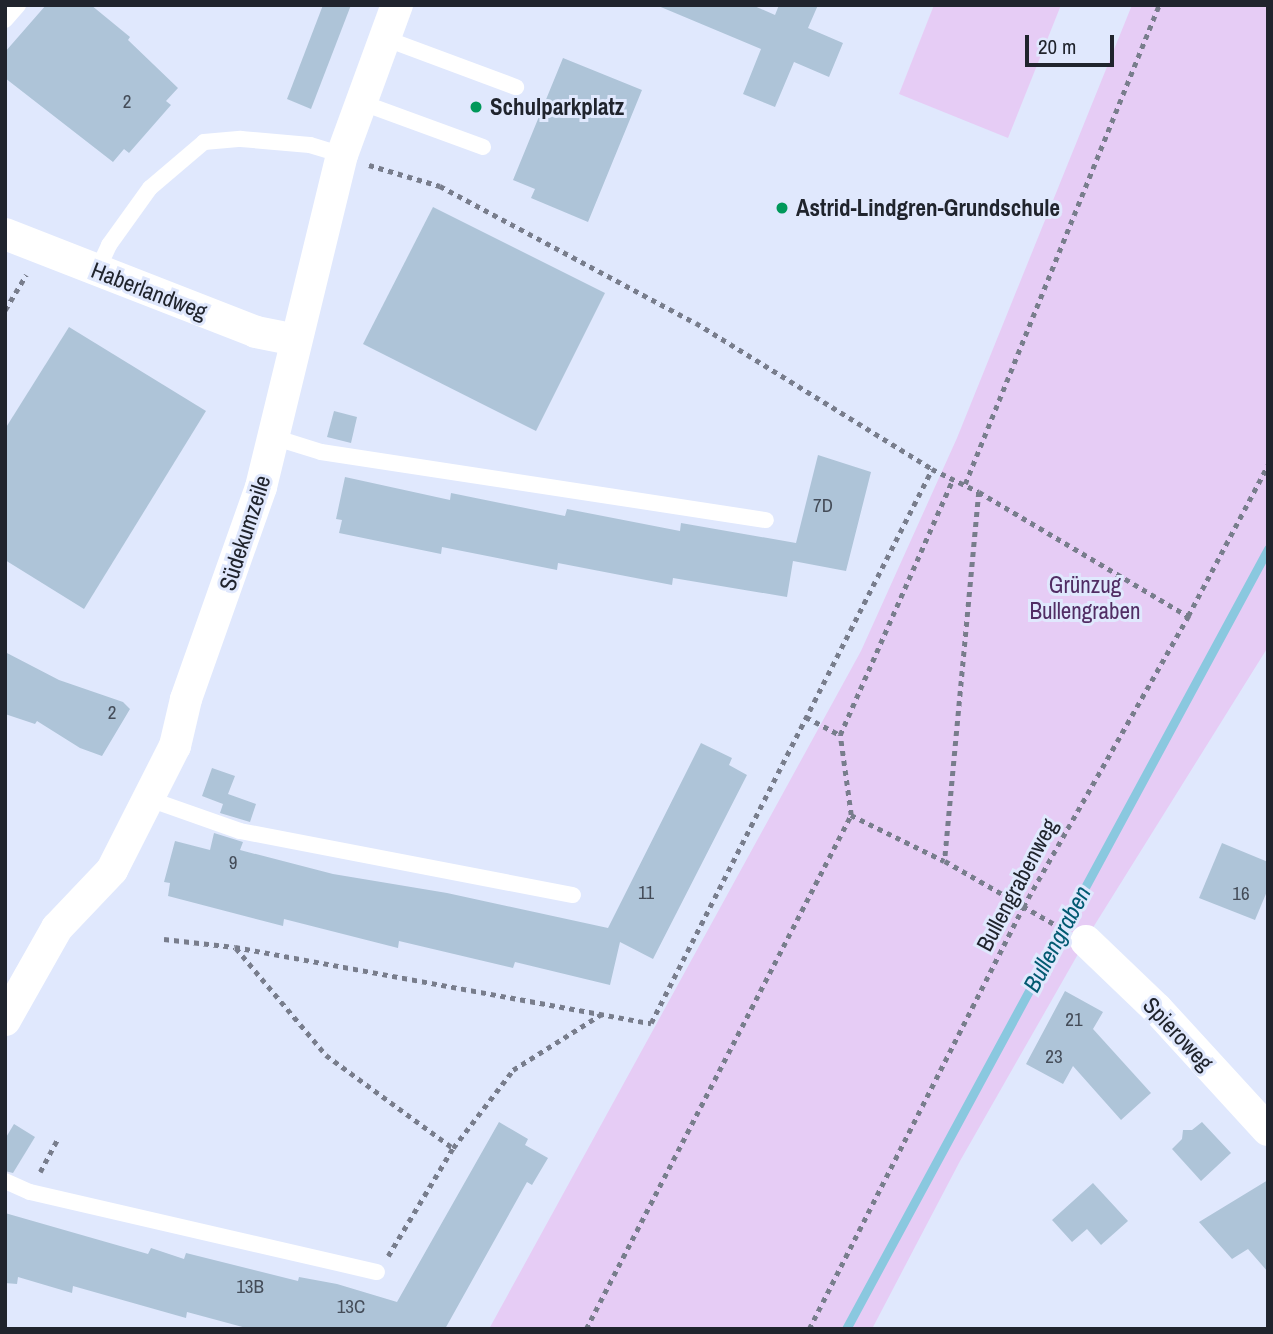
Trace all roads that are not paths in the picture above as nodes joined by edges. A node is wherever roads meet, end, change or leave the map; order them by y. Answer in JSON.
{"nodes":[{"id":1,"x":18,"y":5,"type":"edge"},
{"id":2,"x":397,"y":5,"type":"edge"},
{"id":3,"x":5,"y":20,"type":"edge"},
{"id":4,"x":384,"y":38,"type":"junction"},
{"id":5,"x":516,"y":88,"type":"dead end"},
{"id":6,"x":360,"y":103,"type":"junction"},
{"id":7,"x":483,"y":147,"type":"dead end"},
{"id":8,"x":342,"y":155,"type":"junction"},
{"id":9,"x":5,"y":234,"type":"edge"},
{"id":10,"x":97,"y":271,"type":"junction"},
{"id":11,"x":296,"y":340,"type":"junction"},
{"id":12,"x":274,"y":436,"type":"junction"},
{"id":13,"x":766,"y":520,"type":"dead end"},
{"id":14,"x":149,"y":799,"type":"junction"},
{"id":15,"x":573,"y":895,"type":"dead end"},
{"id":16,"x":1086,"y":941,"type":"road end"},
{"id":17,"x":5,"y":1020,"type":"edge"},
{"id":18,"x":1268,"y":1130,"type":"edge"},
{"id":19,"x":5,"y":1181,"type":"edge"},
{"id":20,"x":377,"y":1272,"type":"road end"}],
"edges":[{"from":1,"to":3,"type":"lane"},
{"from":2,"to":4,"type":"street","name":"Südekumzeile"},
{"from":4,"to":5,"type":"lane"},
{"from":4,"to":6,"type":"street","name":"Südekumzeile"},
{"from":6,"to":7,"type":"lane"},
{"from":6,"to":8,"type":"street","name":"Südekumzeile"},
{"from":8,"to":10,"type":"lane"},
{"from":8,"to":11,"type":"street","name":"Südekumzeile"},
{"from":9,"to":10,"type":"street","name":"Haberlandweg"},
{"from":10,"to":11,"type":"street","name":"Haberlandweg"},
{"from":11,"to":12,"type":"street","name":"Südekumzeile"},
{"from":12,"to":13,"type":"lane"},
{"from":12,"to":14,"type":"street","name":"Südekumzeile"},
{"from":14,"to":15,"type":"lane"},
{"from":14,"to":17,"type":"street","name":"Südekumzeile"},
{"from":16,"to":18,"type":"street","name":"Spieroweg"},
{"from":19,"to":20,"type":"lane"}]}
